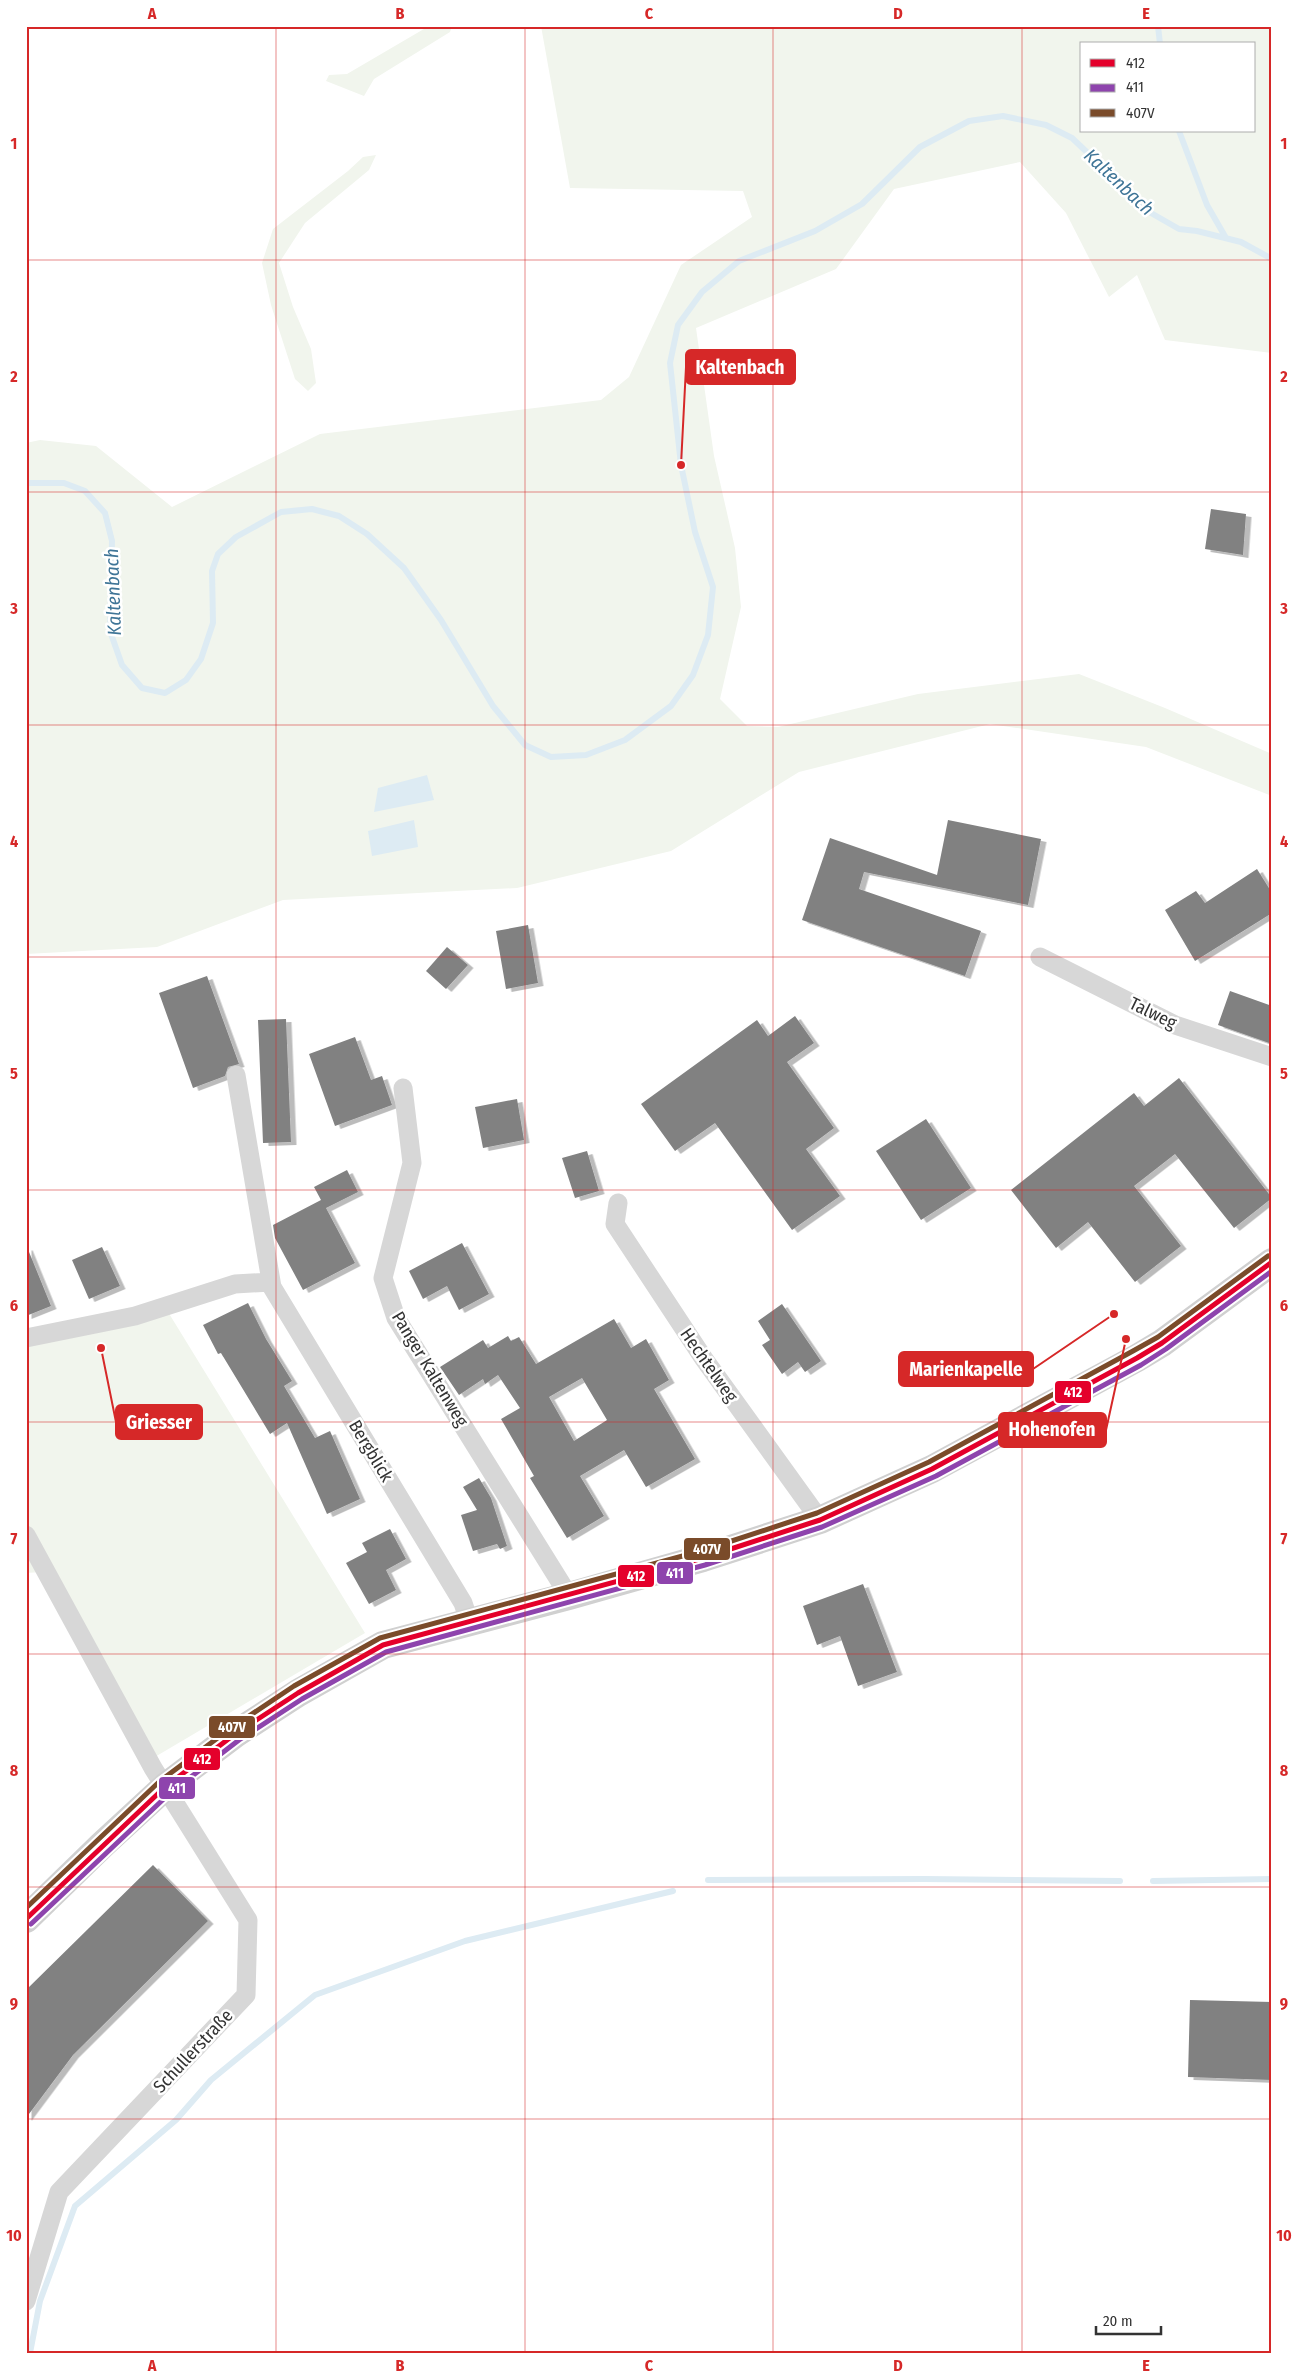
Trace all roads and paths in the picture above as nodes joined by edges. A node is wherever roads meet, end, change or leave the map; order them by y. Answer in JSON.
{"nodes":[{"id":1,"x":1040,"y":956,"type":"dead end"},
{"id":2,"x":1272,"y":1057,"type":"edge"},
{"id":3,"x":236,"y":1075,"type":"dead end"},
{"id":4,"x":403,"y":1088,"type":"dead end"},
{"id":5,"x":618,"y":1203,"type":"dead end"},
{"id":6,"x":1272,"y":1262,"type":"edge"},
{"id":7,"x":271,"y":1282,"type":"junction"},
{"id":8,"x":26,"y":1338,"type":"edge"},
{"id":9,"x":820,"y":1520,"type":"junction"},
{"id":10,"x":26,"y":1535,"type":"edge"},
{"id":11,"x":569,"y":1596,"type":"junction"},
{"id":12,"x":469,"y":1621,"type":"junction"},
{"id":13,"x":165,"y":1787,"type":"junction"},
{"id":14,"x":26,"y":1919,"type":"edge"},
{"id":15,"x":26,"y":2302,"type":"edge"}],
"edges":[{"from":1,"to":2,"type":"street","name":"Talweg"},
{"from":3,"to":7,"type":"street","name":"Bergblick"},
{"from":4,"to":11,"type":"street","name":"Panger Kaltenweg"},
{"from":5,"to":9,"type":"street","name":"Hechtelweg"},
{"from":6,"to":9,"type":"main road"},
{"from":7,"to":8,"type":"street"},
{"from":7,"to":12,"type":"street","name":"Bergblick"},
{"from":9,"to":11,"type":"main road"},
{"from":10,"to":13,"type":"street"},
{"from":11,"to":12,"type":"main road"},
{"from":12,"to":13,"type":"main road"},
{"from":13,"to":14,"type":"main road"},
{"from":13,"to":15,"type":"street","name":"Schullerstraße"}]}
